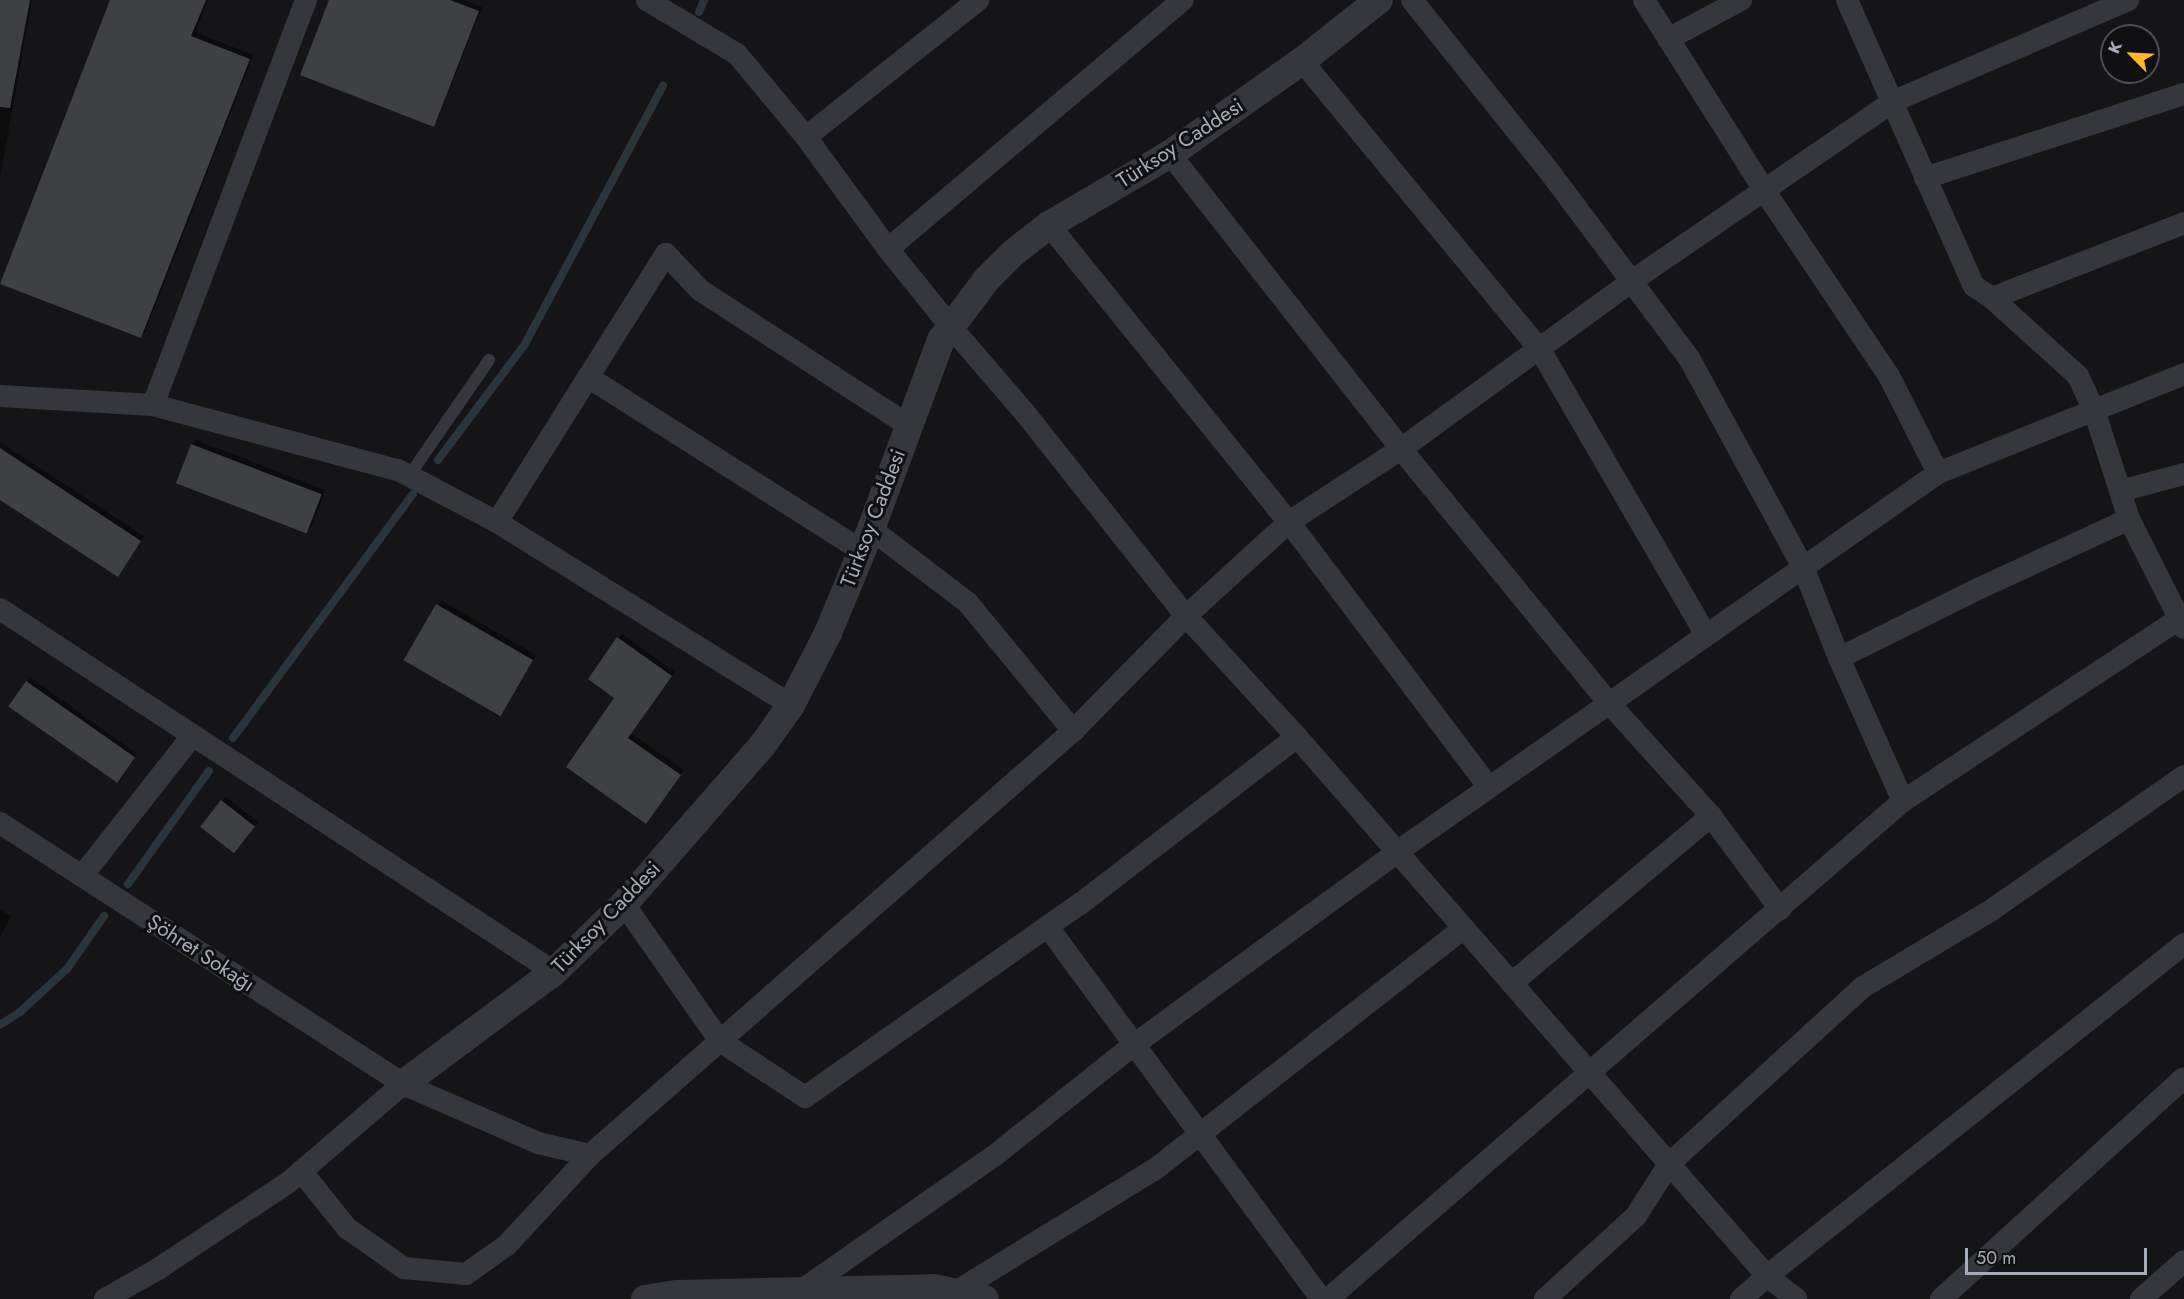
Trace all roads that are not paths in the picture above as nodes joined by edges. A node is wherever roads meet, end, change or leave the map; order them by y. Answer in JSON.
{"nodes":[{"id":1,"x":306,"y":0,"type":"edge"},
{"id":2,"x":647,"y":0,"type":"edge"},
{"id":3,"x":978,"y":0,"type":"edge"},
{"id":4,"x":1183,"y":0,"type":"edge"},
{"id":5,"x":1379,"y":0,"type":"edge"},
{"id":6,"x":1412,"y":0,"type":"edge"},
{"id":7,"x":1644,"y":0,"type":"edge"},
{"id":8,"x":1741,"y":0,"type":"edge"},
{"id":9,"x":1847,"y":0,"type":"edge"},
{"id":10,"x":2128,"y":0,"type":"edge"},
{"id":11,"x":1668,"y":39,"type":"junction"},
{"id":12,"x":1302,"y":61,"type":"junction"},
{"id":13,"x":2184,"y":94,"type":"edge"},
{"id":14,"x":1894,"y":101,"type":"junction"},
{"id":15,"x":806,"y":137,"type":"junction"},
{"id":16,"x":1170,"y":154,"type":"junction"},
{"id":17,"x":1925,"y":178,"type":"junction"},
{"id":18,"x":1764,"y":190,"type":"junction"},
{"id":19,"x":2184,"y":223,"type":"edge"},
{"id":20,"x":1049,"y":225,"type":"junction"},
{"id":21,"x":888,"y":249,"type":"junction"},
{"id":22,"x":1632,"y":281,"type":"junction"},
{"id":23,"x":1992,"y":298,"type":"junction"},
{"id":24,"x":951,"y":327,"type":"junction"},
{"id":25,"x":1539,"y":348,"type":"junction"},
{"id":26,"x":489,"y":360,"type":"dead end"},
{"id":27,"x":2184,"y":374,"type":"edge"},
{"id":28,"x":588,"y":378,"type":"junction"},
{"id":29,"x":0,"y":396,"type":"edge"},
{"id":30,"x":153,"y":405,"type":"junction"},
{"id":31,"x":2094,"y":410,"type":"junction"},
{"id":32,"x":908,"y":425,"type":"junction"},
{"id":33,"x":1401,"y":449,"type":"junction"},
{"id":34,"x":1938,"y":473,"type":"junction"},
{"id":35,"x":2184,"y":474,"type":"edge"},
{"id":36,"x":409,"y":476,"type":"junction"},
{"id":37,"x":2120,"y":491,"type":"junction"},
{"id":38,"x":2129,"y":519,"type":"junction"},
{"id":39,"x":497,"y":522,"type":"junction"},
{"id":40,"x":1289,"y":522,"type":"junction"},
{"id":41,"x":867,"y":540,"type":"junction"},
{"id":42,"x":1803,"y":567,"type":"junction"},
{"id":43,"x":0,"y":609,"type":"edge"},
{"id":44,"x":1186,"y":616,"type":"junction"},
{"id":45,"x":2182,"y":621,"type":"edge"},
{"id":46,"x":1706,"y":635,"type":"junction"},
{"id":47,"x":1839,"y":658,"type":"junction"},
{"id":48,"x":1609,"y":703,"type":"junction"},
{"id":49,"x":791,"y":705,"type":"junction"},
{"id":50,"x":1073,"y":731,"type":"junction"},
{"id":51,"x":192,"y":736,"type":"junction"},
{"id":52,"x":1297,"y":737,"type":"junction"},
{"id":53,"x":2184,"y":776,"type":"edge"},
{"id":54,"x":1489,"y":787,"type":"junction"},
{"id":55,"x":1904,"y":801,"type":"junction"},
{"id":56,"x":1711,"y":816,"type":"junction"},
{"id":57,"x":0,"y":823,"type":"edge"},
{"id":58,"x":1397,"y":852,"type":"junction"},
{"id":59,"x":82,"y":876,"type":"junction"},
{"id":60,"x":624,"y":904,"type":"junction"},
{"id":61,"x":1780,"y":909,"type":"junction"},
{"id":62,"x":1048,"y":927,"type":"junction"},
{"id":63,"x":1464,"y":928,"type":"junction"},
{"id":64,"x":2184,"y":944,"type":"edge"},
{"id":65,"x":554,"y":972,"type":"junction"},
{"id":66,"x":1512,"y":983,"type":"junction"},
{"id":67,"x":720,"y":1041,"type":"junction"},
{"id":68,"x":1135,"y":1044,"type":"junction"},
{"id":69,"x":1591,"y":1074,"type":"junction"},
{"id":70,"x":2184,"y":1078,"type":"edge"},
{"id":71,"x":403,"y":1084,"type":"junction"},
{"id":72,"x":1199,"y":1133,"type":"junction"},
{"id":73,"x":590,"y":1155,"type":"junction"},
{"id":74,"x":1669,"y":1164,"type":"junction"},
{"id":75,"x":302,"y":1171,"type":"junction"},
{"id":76,"x":2184,"y":1261,"type":"edge"},
{"id":77,"x":1767,"y":1276,"type":"junction"},
{"id":78,"x":957,"y":1291,"type":"junction"},
{"id":79,"x":799,"y":1292,"type":"junction"},
{"id":80,"x":105,"y":1299,"type":"edge"},
{"id":81,"x":645,"y":1299,"type":"edge"},
{"id":82,"x":985,"y":1299,"type":"edge"},
{"id":83,"x":1321,"y":1299,"type":"edge"},
{"id":84,"x":1328,"y":1299,"type":"edge"},
{"id":85,"x":1545,"y":1299,"type":"edge"},
{"id":86,"x":1741,"y":1299,"type":"edge"},
{"id":87,"x":1796,"y":1299,"type":"edge"},
{"id":88,"x":1941,"y":1299,"type":"edge"},
{"id":89,"x":2141,"y":1299,"type":"edge"}],
"edges":[{"from":1,"to":30,"type":"street"},
{"from":2,"to":15,"type":"street"},
{"from":3,"to":15,"type":"street"},
{"from":4,"to":21,"type":"street"},
{"from":5,"to":12,"type":"street","name":"Türksoy Caddesi"},
{"from":6,"to":22,"type":"street"},
{"from":7,"to":11,"type":"street"},
{"from":8,"to":11,"type":"street"},
{"from":9,"to":14,"type":"street"},
{"from":10,"to":14,"type":"street"},
{"from":11,"to":18,"type":"street"},
{"from":12,"to":16,"type":"street","name":"Türksoy Caddesi"},
{"from":12,"to":25,"type":"street"},
{"from":13,"to":17,"type":"street"},
{"from":14,"to":17,"type":"street"},
{"from":14,"to":18,"type":"street"},
{"from":15,"to":21,"type":"street"},
{"from":16,"to":20,"type":"street","name":"Türksoy Caddesi"},
{"from":16,"to":33,"type":"street"},
{"from":17,"to":23,"type":"street"},
{"from":18,"to":22,"type":"street"},
{"from":18,"to":34,"type":"street"},
{"from":19,"to":23,"type":"street"},
{"from":20,"to":24,"type":"street","name":"Türksoy Caddesi"},
{"from":20,"to":40,"type":"street"},
{"from":21,"to":24,"type":"street"},
{"from":22,"to":25,"type":"street"},
{"from":22,"to":42,"type":"street"},
{"from":23,"to":31,"type":"street"},
{"from":24,"to":32,"type":"street","name":"Türksoy Caddesi"},
{"from":24,"to":44,"type":"street"},
{"from":25,"to":33,"type":"street"},
{"from":25,"to":46,"type":"street"},
{"from":26,"to":36,"type":"lane"},
{"from":27,"to":31,"type":"street"},
{"from":28,"to":32,"type":"street"},
{"from":28,"to":39,"type":"street"},
{"from":28,"to":41,"type":"street"},
{"from":29,"to":30,"type":"street"},
{"from":30,"to":36,"type":"street"},
{"from":31,"to":34,"type":"street"},
{"from":31,"to":37,"type":"street"},
{"from":32,"to":41,"type":"street","name":"Türksoy Caddesi"},
{"from":33,"to":40,"type":"street"},
{"from":33,"to":48,"type":"street"},
{"from":34,"to":42,"type":"street"},
{"from":35,"to":37,"type":"street"},
{"from":36,"to":39,"type":"street"},
{"from":37,"to":38,"type":"street"},
{"from":38,"to":45,"type":"street"},
{"from":38,"to":47,"type":"street"},
{"from":39,"to":49,"type":"street"},
{"from":40,"to":44,"type":"street"},
{"from":40,"to":54,"type":"street"},
{"from":41,"to":49,"type":"street","name":"Türksoy Caddesi"},
{"from":41,"to":50,"type":"street"},
{"from":42,"to":46,"type":"street"},
{"from":42,"to":47,"type":"street"},
{"from":43,"to":51,"type":"street"},
{"from":44,"to":50,"type":"street"},
{"from":44,"to":52,"type":"street"},
{"from":45,"to":55,"type":"street"},
{"from":46,"to":48,"type":"street"},
{"from":47,"to":55,"type":"street"},
{"from":48,"to":54,"type":"street"},
{"from":48,"to":56,"type":"street"},
{"from":49,"to":60,"type":"street","name":"Türksoy Caddesi"},
{"from":50,"to":67,"type":"street"},
{"from":51,"to":59,"type":"street"},
{"from":51,"to":65,"type":"street"},
{"from":52,"to":58,"type":"street"},
{"from":52,"to":62,"type":"street"},
{"from":53,"to":74,"type":"street"},
{"from":54,"to":58,"type":"street"},
{"from":55,"to":61,"type":"street"},
{"from":56,"to":61,"type":"street"},
{"from":56,"to":66,"type":"street"},
{"from":57,"to":59,"type":"street","name":"Şöhret Sokağı"},
{"from":58,"to":63,"type":"street"},
{"from":58,"to":68,"type":"street"},
{"from":59,"to":71,"type":"street","name":"Şöhret Sokağı"},
{"from":60,"to":65,"type":"street","name":"Türksoy Caddesi"},
{"from":60,"to":67,"type":"street"},
{"from":61,"to":69,"type":"street"},
{"from":62,"to":67,"type":"street"},
{"from":62,"to":68,"type":"street"},
{"from":63,"to":66,"type":"street"},
{"from":63,"to":72,"type":"street"},
{"from":64,"to":77,"type":"street"},
{"from":65,"to":71,"type":"street","name":"Türksoy Caddesi"},
{"from":66,"to":69,"type":"street"},
{"from":67,"to":73,"type":"street"},
{"from":68,"to":72,"type":"street"},
{"from":68,"to":79,"type":"street"},
{"from":69,"to":74,"type":"street"},
{"from":69,"to":84,"type":"street"},
{"from":70,"to":88,"type":"street"},
{"from":71,"to":73,"type":"street","name":"Şöhret Sokağı"},
{"from":71,"to":75,"type":"street"},
{"from":72,"to":78,"type":"street"},
{"from":72,"to":83,"type":"street"},
{"from":73,"to":75,"type":"street"},
{"from":74,"to":77,"type":"street"},
{"from":74,"to":85,"type":"street"},
{"from":75,"to":80,"type":"street"},
{"from":76,"to":89,"type":"street"},
{"from":77,"to":86,"type":"street"},
{"from":77,"to":87,"type":"street"},
{"from":78,"to":79,"type":"street"},
{"from":78,"to":82,"type":"street"},
{"from":79,"to":81,"type":"street"}]}
